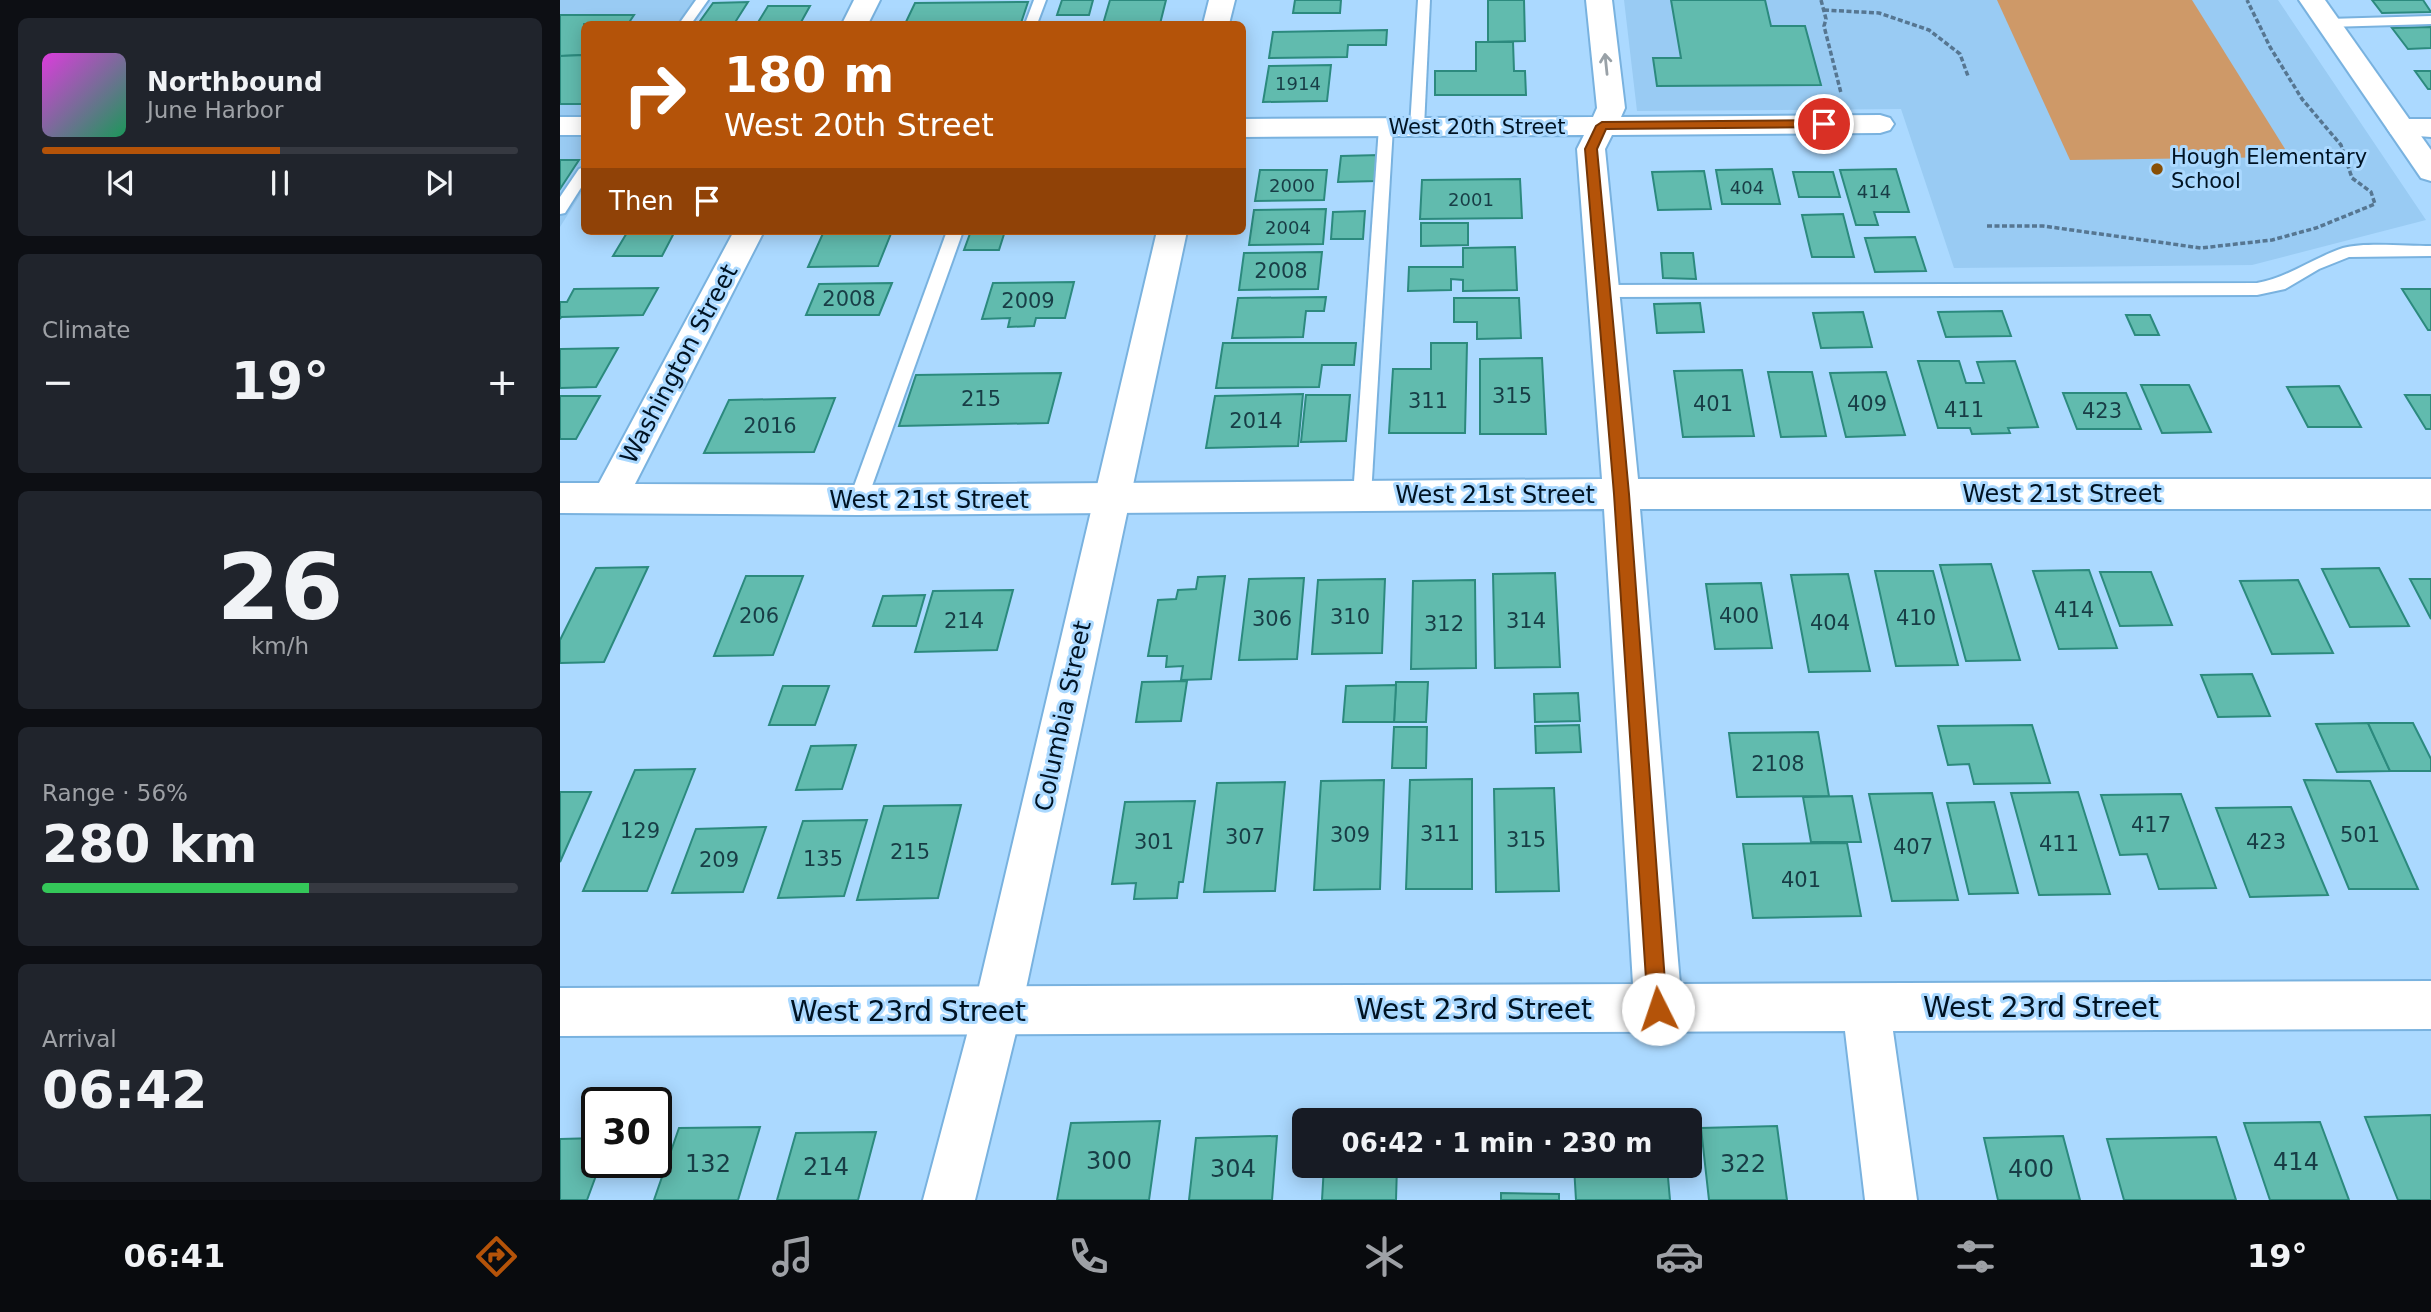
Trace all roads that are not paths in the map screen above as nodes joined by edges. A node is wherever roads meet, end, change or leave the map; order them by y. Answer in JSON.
{"nodes":[{"id":1,"x":702,"y":0,"type":"edge"},
{"id":2,"x":867,"y":0,"type":"edge"},
{"id":3,"x":1040,"y":0,"type":"edge"},
{"id":4,"x":1222,"y":0,"type":"edge"},
{"id":5,"x":1424,"y":0,"type":"edge"},
{"id":6,"x":1599,"y":0,"type":"edge"},
{"id":7,"x":2312,"y":0,"type":"edge"},
{"id":8,"x":2431,"y":20,"type":"edge"},
{"id":9,"x":687,"y":21,"type":"edge"},
{"id":10,"x":856,"y":21,"type":"edge"},
{"id":11,"x":1032,"y":21,"type":"edge"},
{"id":12,"x":1217,"y":21,"type":"edge"},
{"id":13,"x":2328,"y":23,"type":"junction"},
{"id":14,"x":1880,"y":124,"type":"dead end"},
{"id":15,"x":560,"y":126,"type":"edge"},
{"id":16,"x":581,"y":126,"type":"edge"},
{"id":17,"x":1602,"y":126,"type":"junction"},
{"id":18,"x":1386,"y":127,"type":"junction"},
{"id":19,"x":1417,"y":127,"type":"junction"},
{"id":20,"x":1246,"y":128,"type":"edge"},
{"id":21,"x":2401,"y":128,"type":"junction"},
{"id":22,"x":2431,"y":128,"type":"edge"},
{"id":23,"x":2431,"y":171,"type":"edge"},
{"id":24,"x":581,"y":177,"type":"edge"},
{"id":25,"x":560,"y":209,"type":"edge"},
{"id":26,"x":747,"y":235,"type":"edge"},
{"id":27,"x":954,"y":235,"type":"edge"},
{"id":28,"x":1171,"y":235,"type":"edge"},
{"id":29,"x":2431,"y":251,"type":"edge"},
{"id":30,"x":1602,"y":291,"type":"junction"},
{"id":31,"x":1621,"y":494,"type":"junction"},
{"id":32,"x":2431,"y":494,"type":"edge"},
{"id":33,"x":1362,"y":496,"type":"junction"},
{"id":34,"x":560,"y":498,"type":"edge"},
{"id":35,"x":610,"y":498,"type":"junction"},
{"id":36,"x":1112,"y":499,"type":"junction"},
{"id":37,"x":858,"y":500,"type":"junction"},
{"id":38,"x":2431,"y":1005,"type":"edge"},
{"id":39,"x":1866,"y":1007,"type":"junction"},
{"id":40,"x":1658,"y":1009,"type":"junction"},
{"id":41,"x":560,"y":1012,"type":"edge"},
{"id":42,"x":997,"y":1012,"type":"junction"},
{"id":43,"x":949,"y":1200,"type":"edge"},
{"id":44,"x":1891,"y":1200,"type":"edge"}],
"edges":[{"from":1,"to":9,"type":"lane"},
{"from":2,"to":10,"type":"street"},
{"from":3,"to":11,"type":"lane"},
{"from":4,"to":12,"type":"street"},
{"from":5,"to":19,"type":"lane"},
{"from":17,"to":6,"type":"street","one_way":true},
{"from":7,"to":13,"type":"street"},
{"from":8,"to":13,"type":"lane"},
{"from":13,"to":21,"type":"street"},
{"from":14,"to":17,"type":"street","name":"West 20th Street"},
{"from":15,"to":16,"type":"street"},
{"from":17,"to":19,"type":"street","name":"West 20th Street"},
{"from":17,"to":30,"type":"street"},
{"from":18,"to":19,"type":"street","name":"West 20th Street"},
{"from":18,"to":20,"type":"street","name":"West 20th Street"},
{"from":18,"to":33,"type":"lane"},
{"from":21,"to":22,"type":"street"},
{"from":21,"to":23,"type":"street"},
{"from":24,"to":25,"type":"lane"},
{"from":26,"to":35,"type":"street","name":"Washington Street"},
{"from":27,"to":37,"type":"lane"},
{"from":28,"to":36,"type":"street","name":"Columbia Street"},
{"from":29,"to":30,"type":"lane"},
{"from":30,"to":31,"type":"street"},
{"from":31,"to":32,"type":"street","name":"West 21st Street"},
{"from":31,"to":33,"type":"street","name":"West 21st Street"},
{"from":31,"to":40,"type":"street"},
{"from":33,"to":36,"type":"street","name":"West 21st Street"},
{"from":34,"to":35,"type":"street","name":"West 21st Street"},
{"from":35,"to":37,"type":"street","name":"West 21st Street"},
{"from":36,"to":37,"type":"street","name":"West 21st Street"},
{"from":36,"to":42,"type":"street","name":"Columbia Street"},
{"from":38,"to":39,"type":"street","name":"West 23rd Street"},
{"from":39,"to":40,"type":"street","name":"West 23rd Street"},
{"from":39,"to":44,"type":"street"},
{"from":40,"to":42,"type":"street","name":"West 23rd Street"},
{"from":41,"to":42,"type":"street","name":"West 23rd Street"},
{"from":42,"to":43,"type":"street","name":"Columbia Street"}]}
